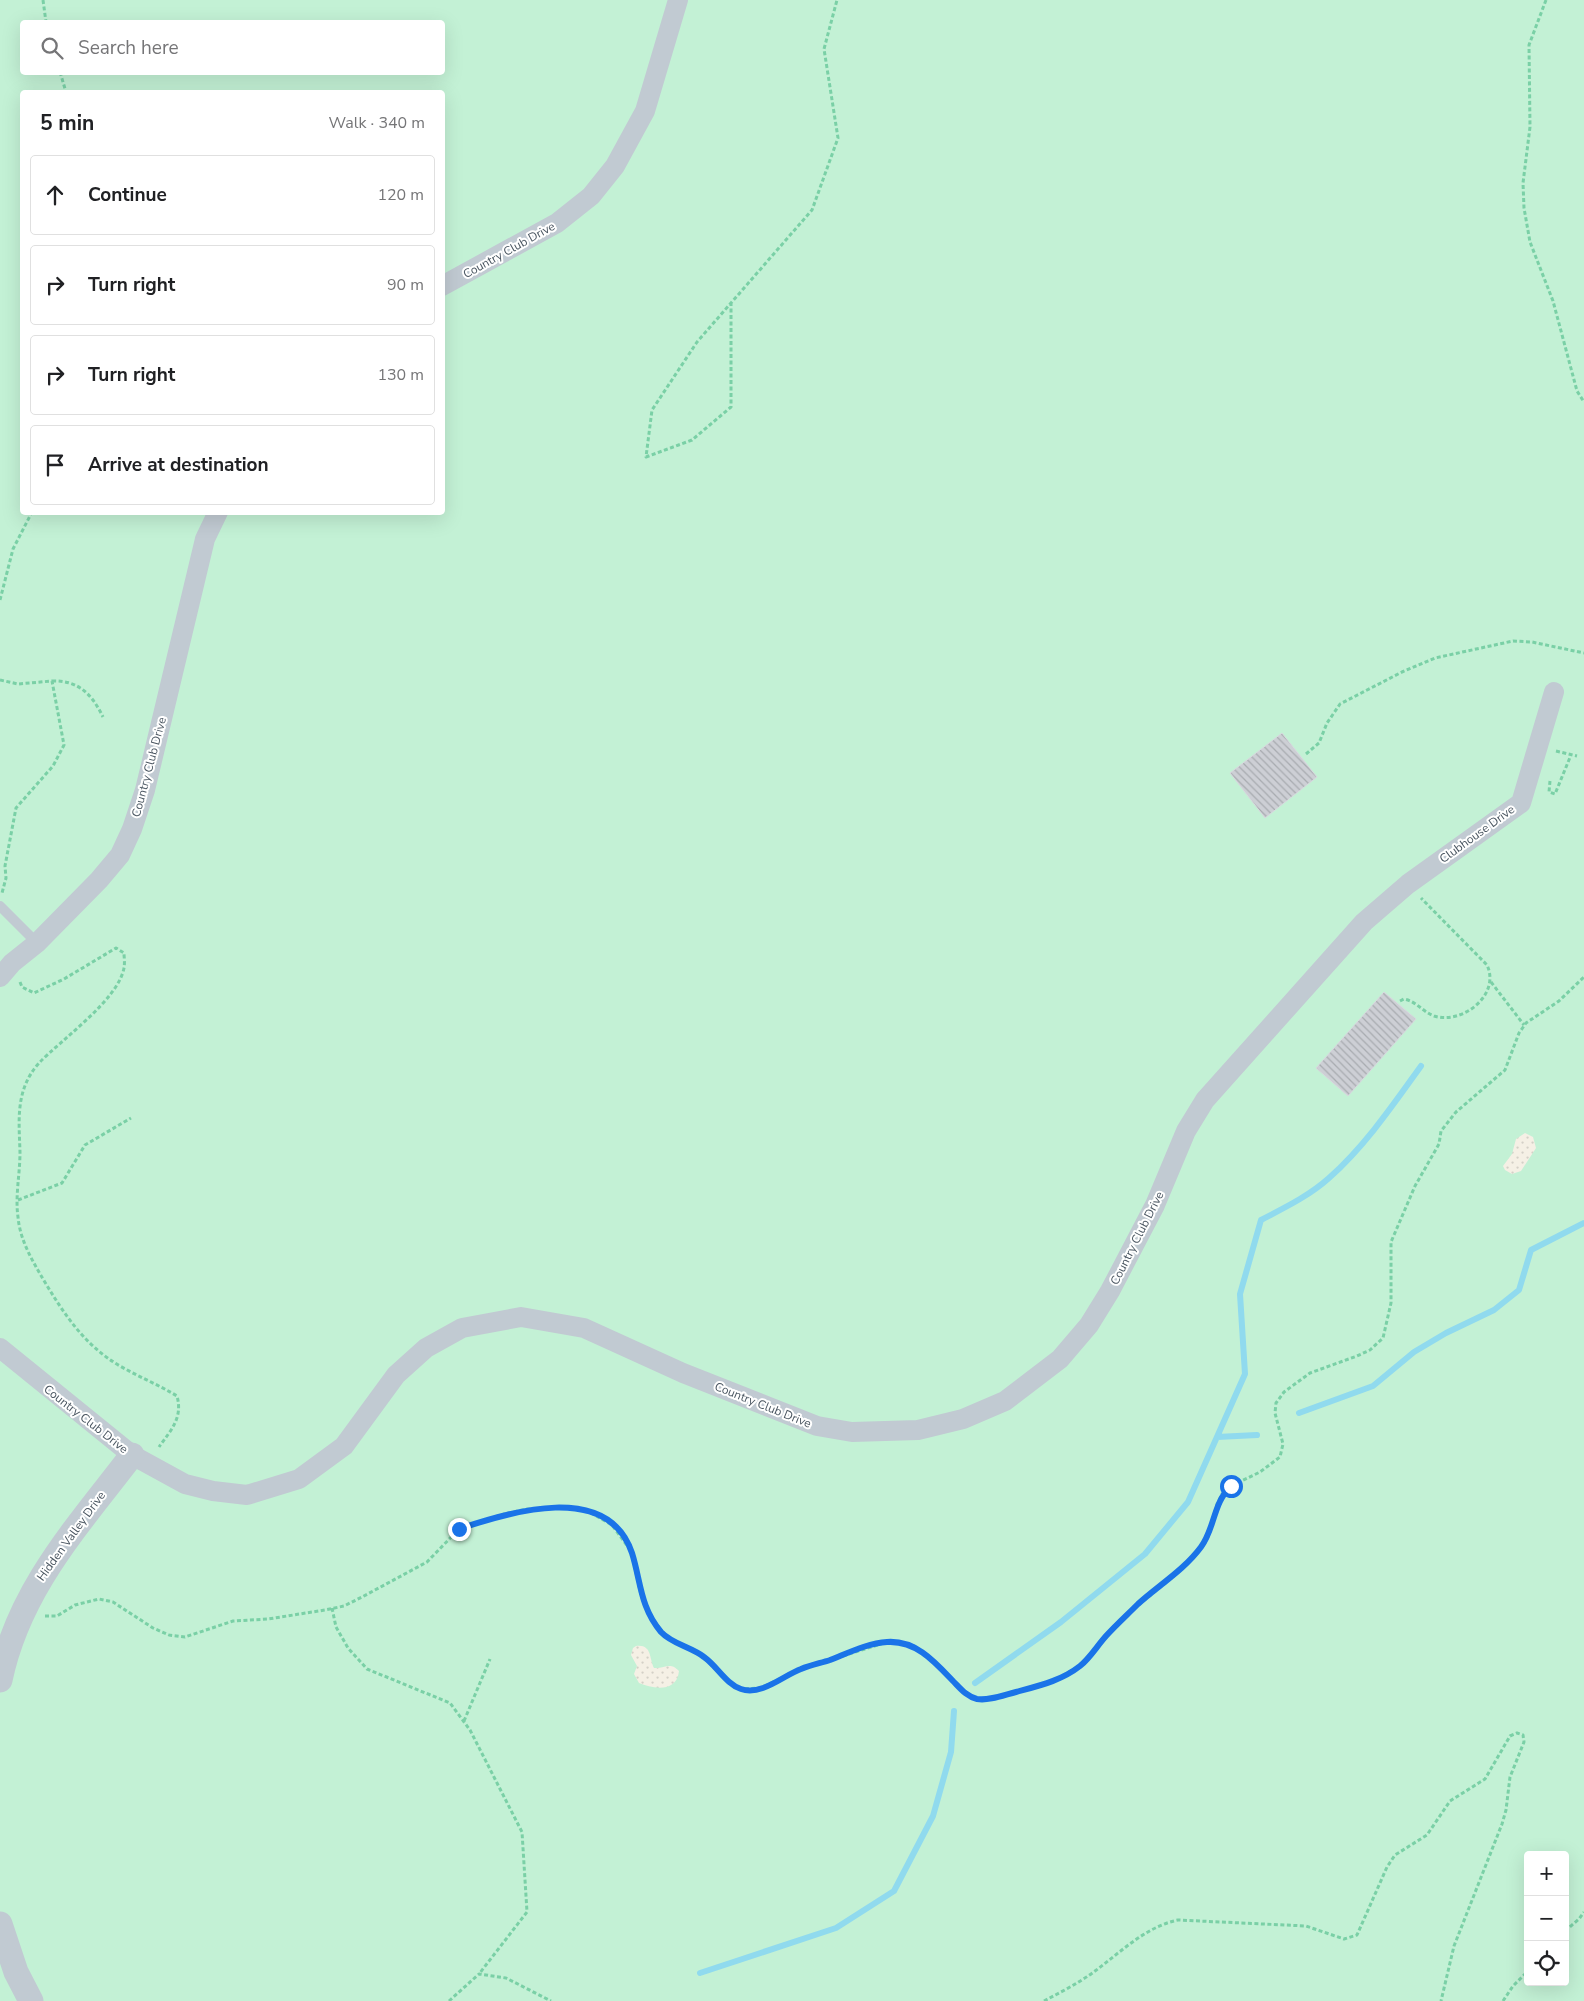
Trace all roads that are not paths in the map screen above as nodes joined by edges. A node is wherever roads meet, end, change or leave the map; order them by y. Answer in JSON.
{"nodes":[{"id":1,"x":678,"y":0,"type":"edge"},
{"id":2,"x":445,"y":284,"type":"edge"},
{"id":3,"x":217,"y":515,"type":"edge"},
{"id":4,"x":1554,"y":692,"type":"dead end"},
{"id":5,"x":1389,"y":899,"type":"joint"},
{"id":6,"x":0,"y":906,"type":"edge"},
{"id":7,"x":37,"y":943,"type":"junction"},
{"id":8,"x":6,"y":970,"type":"edge"},
{"id":9,"x":0,"y":1348,"type":"edge"},
{"id":10,"x":140,"y":1458,"type":"junction"},
{"id":11,"x":0,"y":1680,"type":"edge"},
{"id":12,"x":0,"y":1924,"type":"edge"},
{"id":13,"x":31,"y":2001,"type":"edge"}],
"edges":[{"from":1,"to":2,"type":"street","name":"Country Club Drive"},
{"from":3,"to":7,"type":"street","name":"Country Club Drive"},
{"from":4,"to":5,"type":"street","name":"Clubhouse Drive"},
{"from":5,"to":10,"type":"street","name":"Country Club Drive"},
{"from":6,"to":7,"type":"lane"},
{"from":7,"to":8,"type":"street","name":"Country Club Drive"},
{"from":9,"to":10,"type":"street","name":"Country Club Drive"},
{"from":10,"to":11,"type":"street","name":"Hidden Valley Drive"},
{"from":12,"to":13,"type":"street"}]}
